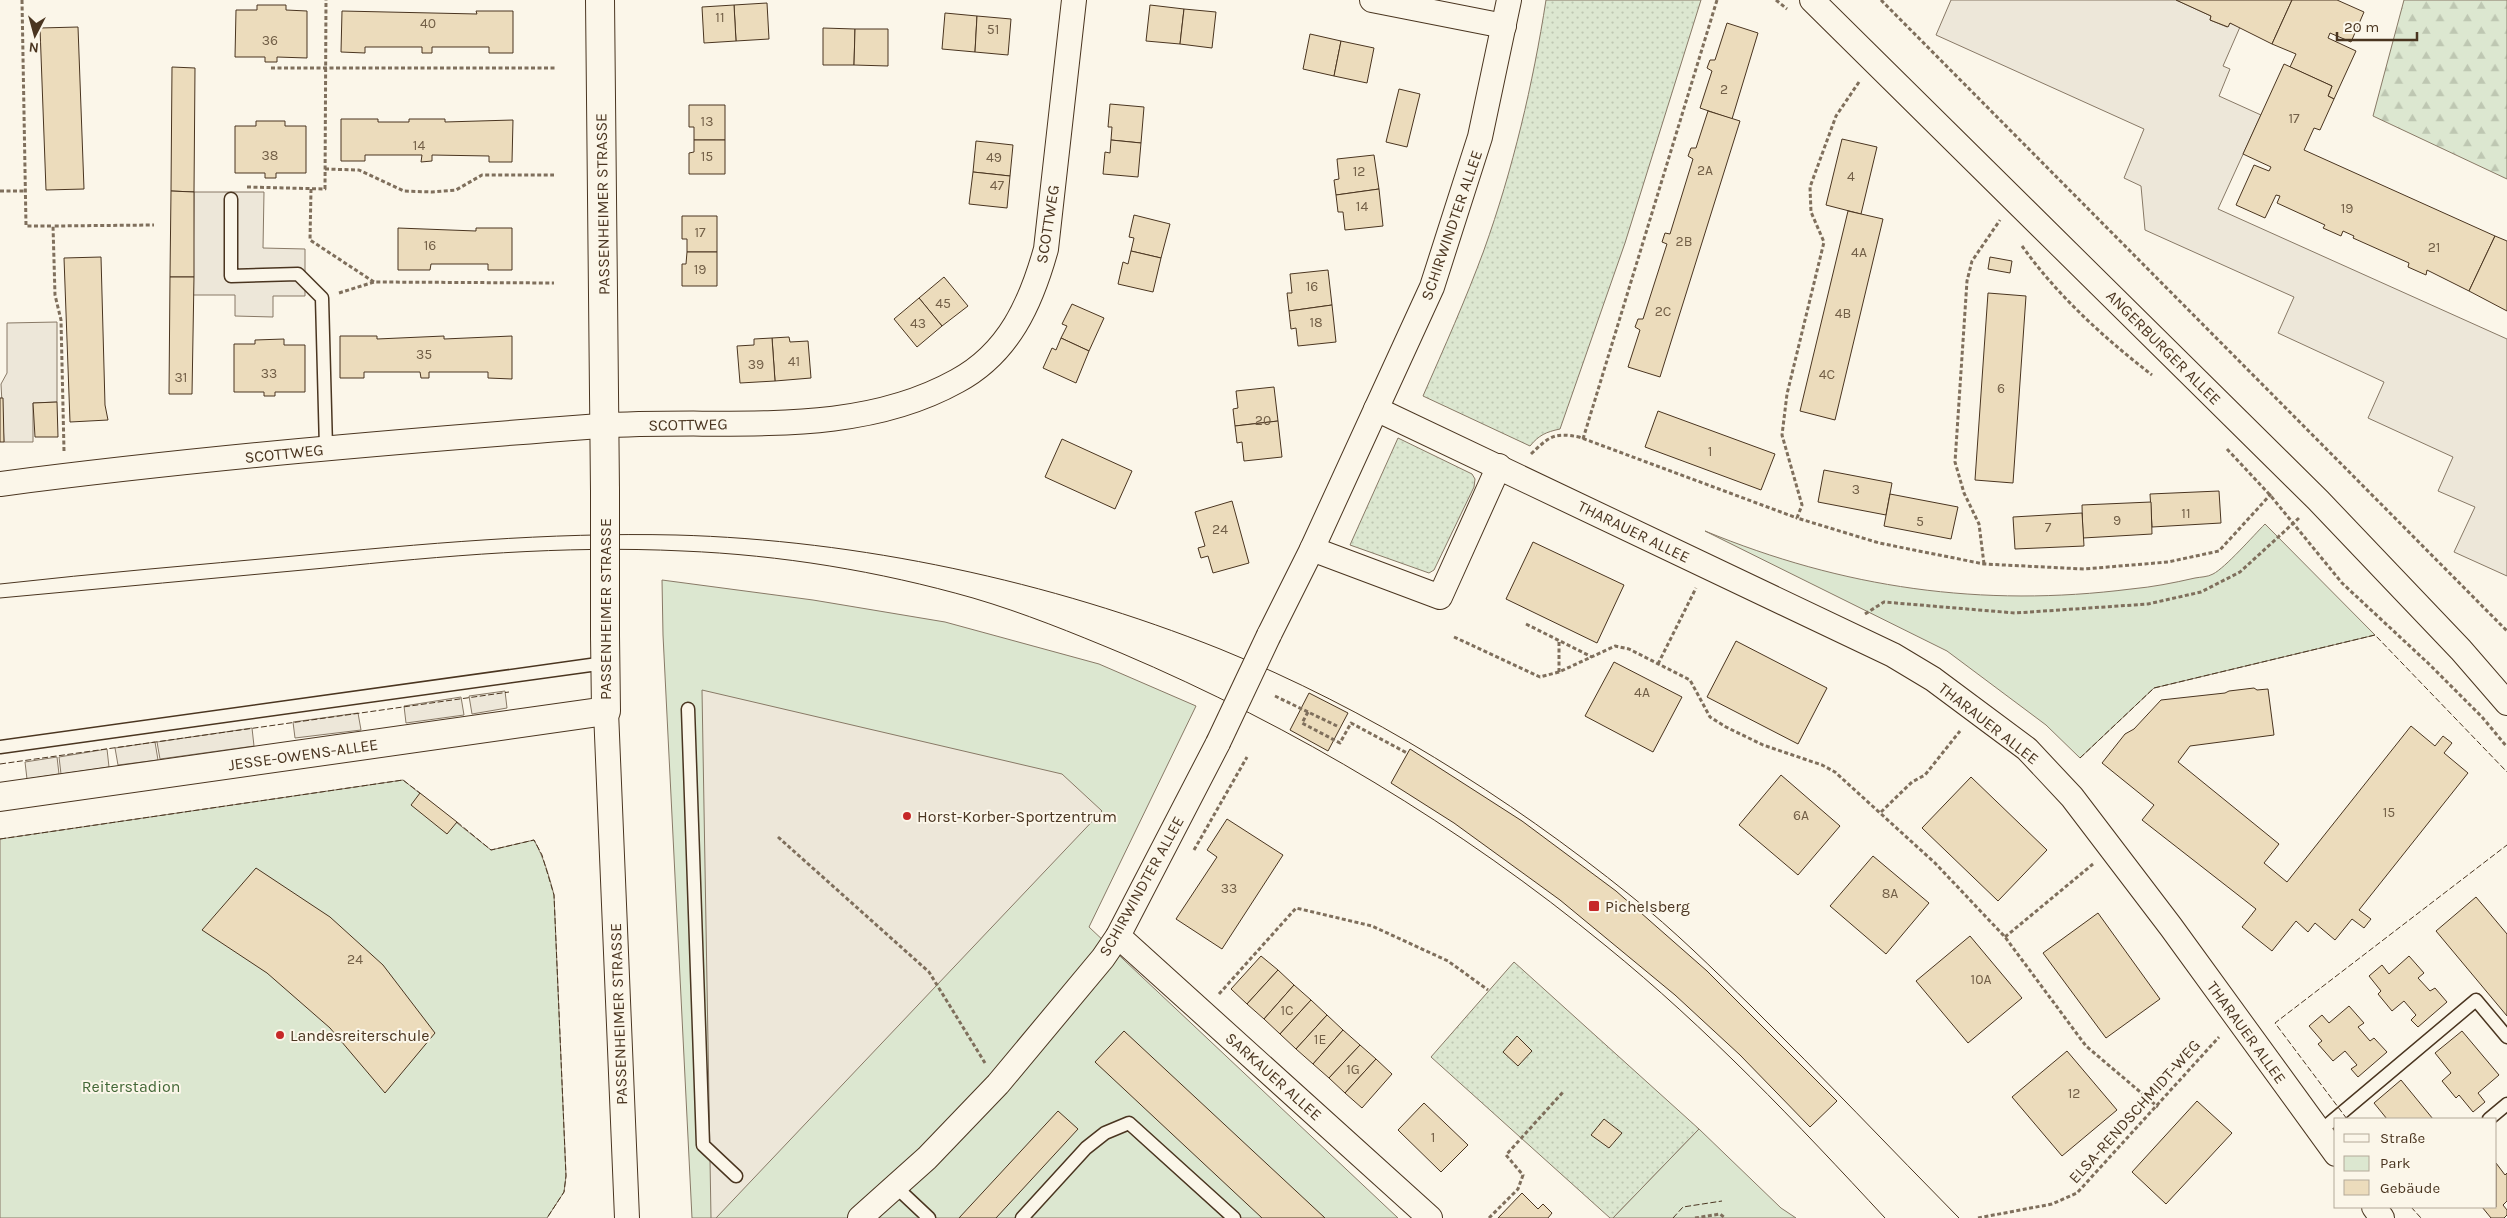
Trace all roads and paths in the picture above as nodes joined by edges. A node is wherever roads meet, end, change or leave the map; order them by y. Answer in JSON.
{"nodes":[{"id":1,"x":22,"y":0,"type":"edge"},
{"id":2,"x":326,"y":0,"type":"edge"},
{"id":3,"x":600,"y":0,"type":"edge"},
{"id":4,"x":1074,"y":0,"type":"edge"},
{"id":5,"x":1372,"y":0,"type":"edge"},
{"id":6,"x":1509,"y":0,"type":"edge"},
{"id":7,"x":1717,"y":0,"type":"edge"},
{"id":8,"x":1776,"y":0,"type":"edge"},
{"id":9,"x":1882,"y":0,"type":"edge"},
{"id":10,"x":1803,"y":7,"type":"edge"},
{"id":11,"x":1504,"y":26,"type":"junction"},
{"id":12,"x":271,"y":68,"type":"dead end"},
{"id":13,"x":326,"y":68,"type":"junction"},
{"id":14,"x":555,"y":68,"type":"dead end"},
{"id":15,"x":1854,"y":74,"type":"dead end"},
{"id":16,"x":1860,"y":80,"type":"junction"},
{"id":17,"x":1867,"y":87,"type":"dead end"},
{"id":18,"x":325,"y":169,"type":"junction"},
{"id":19,"x":554,"y":174,"type":"dead end"},
{"id":20,"x":311,"y":189,"type":"junction"},
{"id":21,"x":0,"y":191,"type":"edge"},
{"id":22,"x":26,"y":191,"type":"junction"},
{"id":23,"x":231,"y":199,"type":"joint"},
{"id":24,"x":2016,"y":201,"type":"junction"},
{"id":25,"x":1992,"y":213,"type":"dead end"},
{"id":26,"x":2000,"y":220,"type":"junction"},
{"id":27,"x":154,"y":225,"type":"dead end"},
{"id":28,"x":53,"y":226,"type":"junction"},
{"id":29,"x":2006,"y":227,"type":"dead end"},
{"id":30,"x":2019,"y":241,"type":"dead end"},
{"id":31,"x":374,"y":282,"type":"junction"},
{"id":32,"x":554,"y":283,"type":"dead end"},
{"id":33,"x":322,"y":298,"type":"junction"},
{"id":34,"x":2158,"y":379,"type":"dead end"},
{"id":35,"x":1376,"y":409,"type":"junction"},
{"id":36,"x":604,"y":426,"type":"junction"},
{"id":37,"x":1583,"y":439,"type":"junction"},
{"id":38,"x":2224,"y":446,"type":"dead end"},
{"id":39,"x":326,"y":448,"type":"junction"},
{"id":40,"x":64,"y":453,"type":"dead end"},
{"id":41,"x":1531,"y":454,"type":"dead end"},
{"id":42,"x":1498,"y":466,"type":"junction"},
{"id":43,"x":2290,"y":473,"type":"junction"},
{"id":44,"x":0,"y":484,"type":"edge"},
{"id":45,"x":2270,"y":495,"type":"junction"},
{"id":46,"x":2318,"y":500,"type":"junction"},
{"id":47,"x":1796,"y":518,"type":"junction"},
{"id":48,"x":2294,"y":523,"type":"junction"},
{"id":49,"x":1312,"y":550,"type":"junction"},
{"id":50,"x":1984,"y":564,"type":"junction"},
{"id":51,"x":1696,"y":588,"type":"dead end"},
{"id":52,"x":1864,"y":614,"type":"dead end"},
{"id":53,"x":1526,"y":624,"type":"dead end"},
{"id":54,"x":2507,"y":632,"type":"edge"},
{"id":55,"x":1454,"y":637,"type":"dead end"},
{"id":56,"x":1559,"y":641,"type":"junction"},
{"id":57,"x":1592,"y":657,"type":"junction"},
{"id":58,"x":605,"y":663,"type":"junction"},
{"id":59,"x":1658,"y":664,"type":"junction"},
{"id":60,"x":1559,"y":672,"type":"junction"},
{"id":61,"x":1275,"y":696,"type":"dead end"},
{"id":62,"x":2507,"y":703,"type":"edge"},
{"id":63,"x":688,"y":709,"type":"dead end"},
{"id":64,"x":606,"y":711,"type":"junction"},
{"id":65,"x":1308,"y":712,"type":"junction"},
{"id":66,"x":1337,"y":726,"type":"dead end"},
{"id":67,"x":1962,"y":729,"type":"dead end"},
{"id":68,"x":0,"y":747,"type":"edge"},
{"id":69,"x":2507,"y":747,"type":"edge"},
{"id":70,"x":1407,"y":753,"type":"dead end"},
{"id":71,"x":0,"y":797,"type":"edge"},
{"id":72,"x":1881,"y":812,"type":"junction"},
{"id":73,"x":778,"y":837,"type":"dead end"},
{"id":74,"x":2093,"y":863,"type":"dead end"},
{"id":75,"x":1118,"y":936,"type":"junction"},
{"id":76,"x":2005,"y":937,"type":"junction"},
{"id":77,"x":1488,"y":990,"type":"dead end"},
{"id":78,"x":1204,"y":1012,"type":"junction"},
{"id":79,"x":2219,"y":1037,"type":"dead end"},
{"id":80,"x":2507,"y":1037,"type":"edge"},
{"id":81,"x":998,"y":1084,"type":"junction"},
{"id":82,"x":1563,"y":1092,"type":"dead end"},
{"id":83,"x":2507,"y":1104,"type":"edge"},
{"id":84,"x":2158,"y":1107,"type":"junction"},
{"id":85,"x":2336,"y":1118,"type":"edge"},
{"id":86,"x":2490,"y":1118,"type":"edge"},
{"id":87,"x":2334,"y":1119,"type":"edge"},
{"id":88,"x":2319,"y":1132,"type":"junction"},
{"id":89,"x":2334,"y":1151,"type":"edge"},
{"id":90,"x":736,"y":1176,"type":"dead end"},
{"id":91,"x":896,"y":1187,"type":"junction"},
{"id":92,"x":627,"y":1218,"type":"edge"},
{"id":93,"x":860,"y":1218,"type":"edge"},
{"id":94,"x":929,"y":1218,"type":"edge"},
{"id":95,"x":1022,"y":1218,"type":"edge"},
{"id":96,"x":1234,"y":1218,"type":"edge"},
{"id":97,"x":1430,"y":1218,"type":"edge"},
{"id":98,"x":1490,"y":1218,"type":"edge"},
{"id":99,"x":1695,"y":1218,"type":"edge"},
{"id":100,"x":1725,"y":1218,"type":"edge"},
{"id":101,"x":1978,"y":1218,"type":"edge"}],
"edges":[{"from":1,"to":22,"type":"path"},
{"from":2,"to":13,"type":"path"},
{"from":3,"to":36,"type":"street","name":"PASSENHEIMER STRASSE"},
{"from":4,"to":36,"type":"street","name":"SCOTTWEG"},
{"from":5,"to":11,"type":"street"},
{"from":6,"to":11,"type":"street","name":"SCHIRWINDTER ALLEE"},
{"from":7,"to":37,"type":"path"},
{"from":8,"to":10,"type":"path"},
{"from":9,"to":54,"type":"path"},
{"from":10,"to":24,"type":"street","name":"ANGERBURGER ALLEE"},
{"from":11,"to":35,"type":"street","name":"SCHIRWINDTER ALLEE"},
{"from":12,"to":13,"type":"path"},
{"from":13,"to":14,"type":"path"},
{"from":13,"to":18,"type":"path"},
{"from":15,"to":16,"type":"path"},
{"from":16,"to":17,"type":"path"},
{"from":16,"to":47,"type":"path"},
{"from":18,"to":19,"type":"path"},
{"from":18,"to":20,"type":"path"},
{"from":20,"to":23,"type":"path"},
{"from":20,"to":31,"type":"path"},
{"from":21,"to":22,"type":"path"},
{"from":22,"to":28,"type":"path"},
{"from":23,"to":33,"type":"lane"},
{"from":24,"to":26,"type":"path"},
{"from":24,"to":43,"type":"street","name":"ANGERBURGER ALLEE"},
{"from":25,"to":26,"type":"path"},
{"from":26,"to":29,"type":"path"},
{"from":26,"to":50,"type":"path"},
{"from":27,"to":28,"type":"path"},
{"from":28,"to":40,"type":"path"},
{"from":30,"to":34,"type":"path"},
{"from":31,"to":32,"type":"path"},
{"from":31,"to":33,"type":"path"},
{"from":33,"to":39,"type":"lane"},
{"from":35,"to":42,"type":"street","name":"THARAUER ALLEE"},
{"from":35,"to":49,"type":"street","name":"SCHIRWINDTER ALLEE"},
{"from":36,"to":39,"type":"street","name":"SCOTTWEG"},
{"from":36,"to":58,"type":"street","name":"PASSENHEIMER STRASSE","bridge":true},
{"from":37,"to":41,"type":"path"},
{"from":37,"to":47,"type":"path"},
{"from":38,"to":45,"type":"path"},
{"from":39,"to":44,"type":"street","name":"SCOTTWEG"},
{"from":42,"to":49,"type":"street"},
{"from":42,"to":88,"type":"street","name":"THARAUER ALLEE"},
{"from":43,"to":45,"type":"path"},
{"from":43,"to":46,"type":"street","name":"ANGERBURGER ALLEE"},
{"from":45,"to":48,"type":"path"},
{"from":45,"to":50,"type":"path"},
{"from":46,"to":48,"type":"path"},
{"from":46,"to":62,"type":"street","name":"ANGERBURGER ALLEE"},
{"from":47,"to":50,"type":"path"},
{"from":48,"to":52,"type":"path"},
{"from":48,"to":69,"type":"path"},
{"from":49,"to":75,"type":"street","name":"SCHIRWINDTER ALLEE","bridge":true},
{"from":51,"to":59,"type":"path"},
{"from":53,"to":56,"type":"path"},
{"from":55,"to":60,"type":"path"},
{"from":56,"to":57,"type":"path"},
{"from":56,"to":60,"type":"path"},
{"from":57,"to":59,"type":"path"},
{"from":57,"to":60,"type":"path"},
{"from":58,"to":64,"type":"street","name":"PASSENHEIMER STRASSE"},
{"from":58,"to":68,"type":"lane"},
{"from":59,"to":72,"type":"path"},
{"from":61,"to":65,"type":"path"},
{"from":63,"to":90,"type":"lane"},
{"from":64,"to":71,"type":"street","name":"JESSE-OWENS-ALLEE"},
{"from":64,"to":92,"type":"street","name":"PASSENHEIMER STRASSE"},
{"from":65,"to":66,"type":"path"},
{"from":65,"to":70,"type":"path"},
{"from":67,"to":72,"type":"path"},
{"from":72,"to":76,"type":"path"},
{"from":73,"to":81,"type":"path"},
{"from":74,"to":76,"type":"path"},
{"from":75,"to":78,"type":"street","name":"SARKAUER ALLEE"},
{"from":75,"to":81,"type":"street","name":"SCHIRWINDTER ALLEE"},
{"from":76,"to":84,"type":"path"},
{"from":77,"to":78,"type":"path"},
{"from":78,"to":97,"type":"street","name":"SARKAUER ALLEE"},
{"from":79,"to":84,"type":"path","name":"ELSA-RENDSCHMIDT-WEG"},
{"from":80,"to":85,"type":"lane"},
{"from":81,"to":91,"type":"street","name":"SCHIRWINDTER ALLEE"},
{"from":82,"to":98,"type":"path"},
{"from":83,"to":86,"type":"lane"},
{"from":84,"to":101,"type":"path","name":"ELSA-RENDSCHMIDT-WEG"},
{"from":87,"to":88,"type":"lane"},
{"from":88,"to":89,"type":"street","name":"THARAUER ALLEE"},
{"from":91,"to":93,"type":"street","name":"SCHIRWINDTER ALLEE"},
{"from":91,"to":94,"type":"lane"},
{"from":95,"to":96,"type":"lane"},
{"from":99,"to":100,"type":"path"}]}
